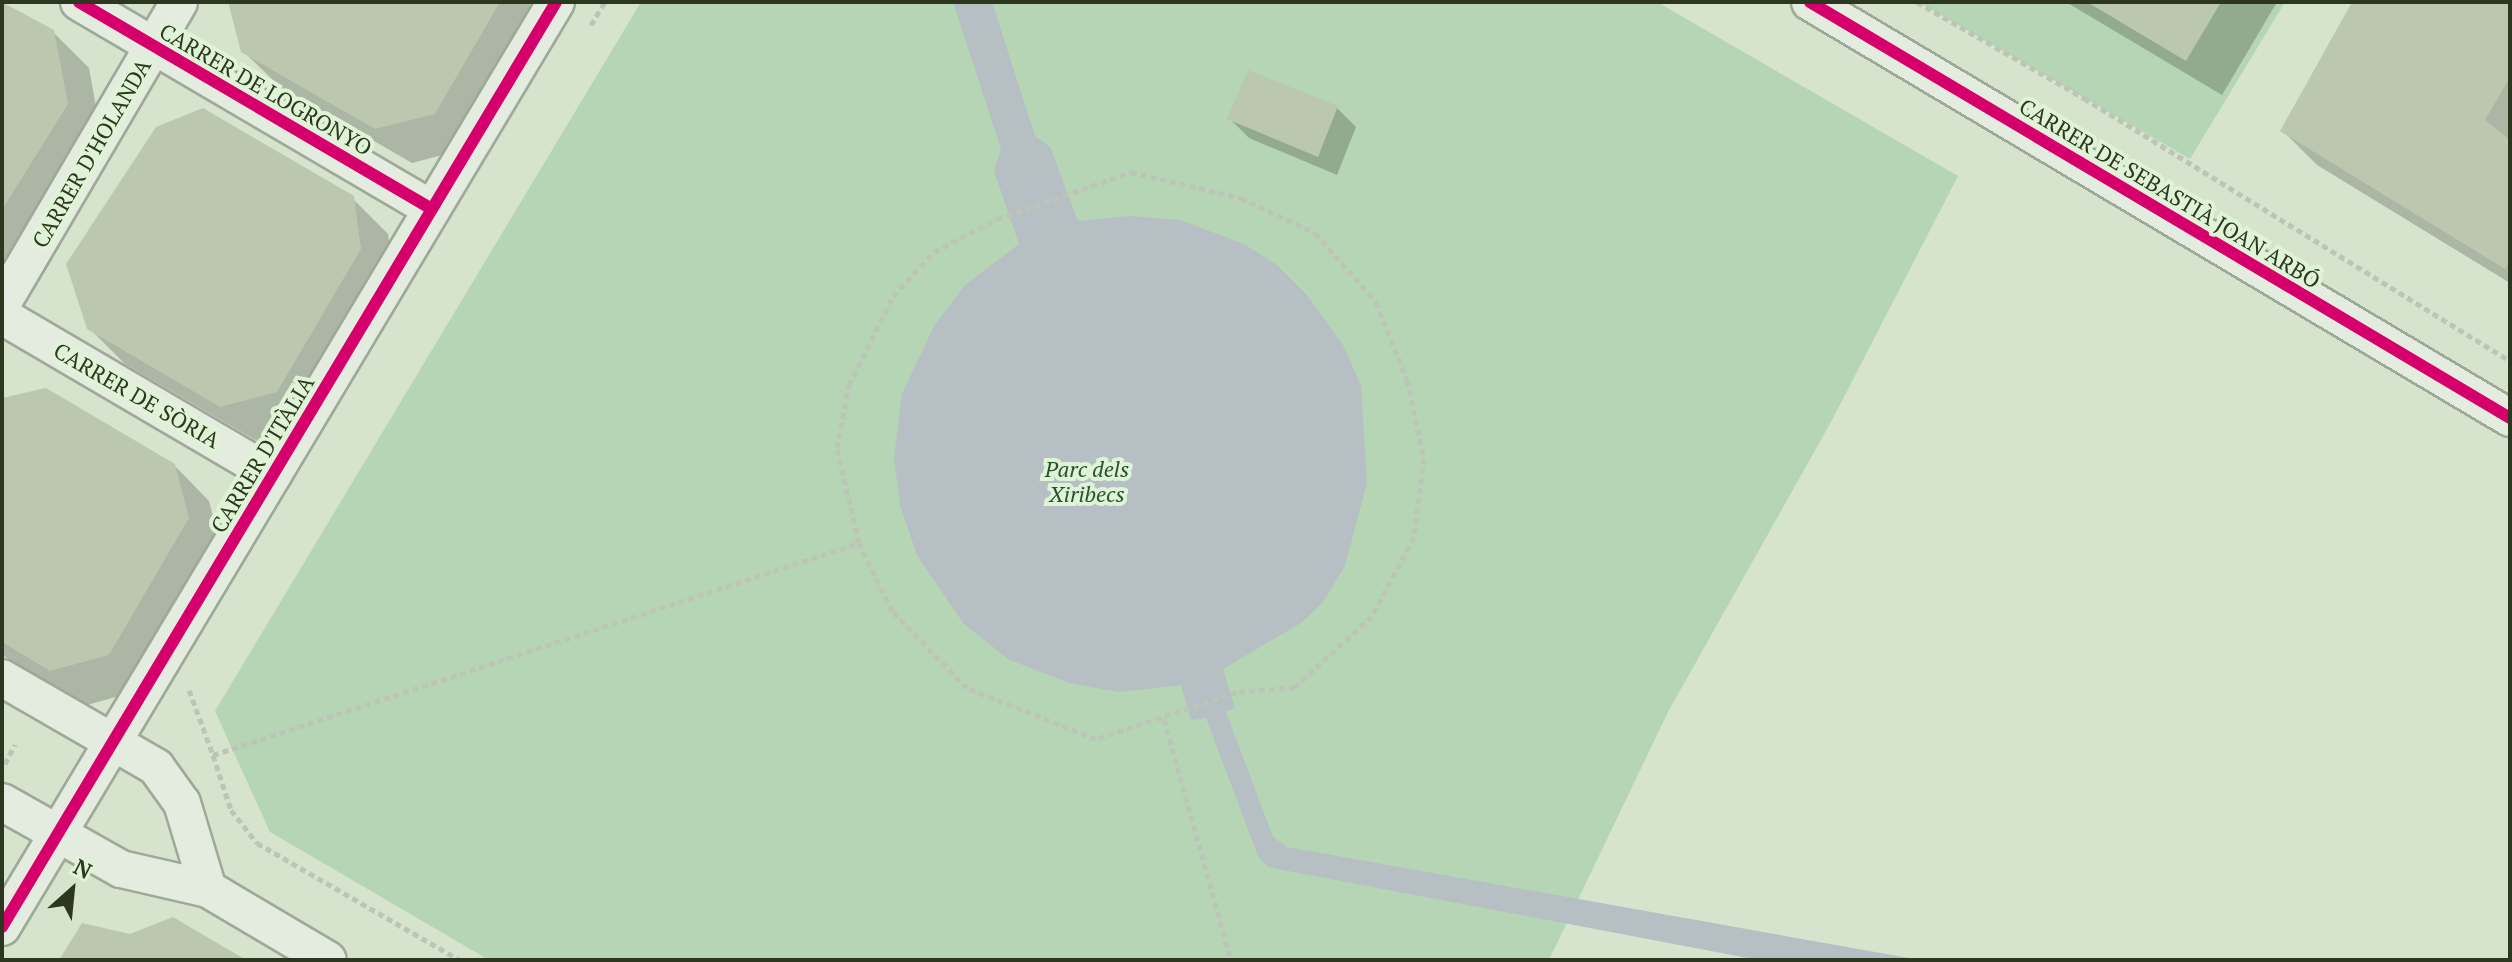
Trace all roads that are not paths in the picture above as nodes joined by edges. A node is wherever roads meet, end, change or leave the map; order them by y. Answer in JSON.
{"nodes":[{"id":1,"x":79,"y":2,"type":"edge"},
{"id":2,"x":179,"y":2,"type":"edge"},
{"id":3,"x":556,"y":2,"type":"edge"},
{"id":4,"x":1810,"y":2,"type":"edge"},
{"id":5,"x":154,"y":46,"type":"junction"},
{"id":6,"x":432,"y":209,"type":"junction"},
{"id":7,"x":2,"y":304,"type":"edge"},
{"id":8,"x":2,"y":316,"type":"edge"},
{"id":9,"x":2510,"y":418,"type":"edge"},
{"id":10,"x":273,"y":475,"type":"junction"},
{"id":11,"x":2,"y":678,"type":"edge"},
{"id":12,"x":112,"y":743,"type":"junction"},
{"id":13,"x":2,"y":802,"type":"edge"},
{"id":14,"x":58,"y":834,"type":"junction"},
{"id":15,"x":208,"y":889,"type":"junction"},
{"id":16,"x":2,"y":927,"type":"edge"},
{"id":17,"x":328,"y":960,"type":"edge"}],
"edges":[{"from":1,"to":5,"type":"street","name":"CARRER DE LOGRONYO"},
{"from":2,"to":5,"type":"street","name":"CARRER D'HOLANDA"},
{"from":3,"to":6,"type":"street","name":"CARRER D'ITÀLIA"},
{"from":4,"to":9,"type":"street","name":"CARRER DE SEBASTIÀ JOAN ARBÓ"},
{"from":5,"to":6,"type":"street","name":"CARRER DE LOGRONYO"},
{"from":5,"to":7,"type":"street","name":"CARRER D'HOLANDA"},
{"from":6,"to":10,"type":"street","name":"CARRER D'ITÀLIA"},
{"from":8,"to":10,"type":"street","name":"CARRER DE SÒRIA"},
{"from":10,"to":12,"type":"street","name":"CARRER D'ITÀLIA"},
{"from":11,"to":12,"type":"street"},
{"from":12,"to":14,"type":"street","name":"CARRER D'ITÀLIA"},
{"from":12,"to":15,"type":"street"},
{"from":13,"to":14,"type":"street"},
{"from":14,"to":15,"type":"street"},
{"from":14,"to":16,"type":"street","name":"CARRER D'ITÀLIA"},
{"from":15,"to":17,"type":"street"}]}
